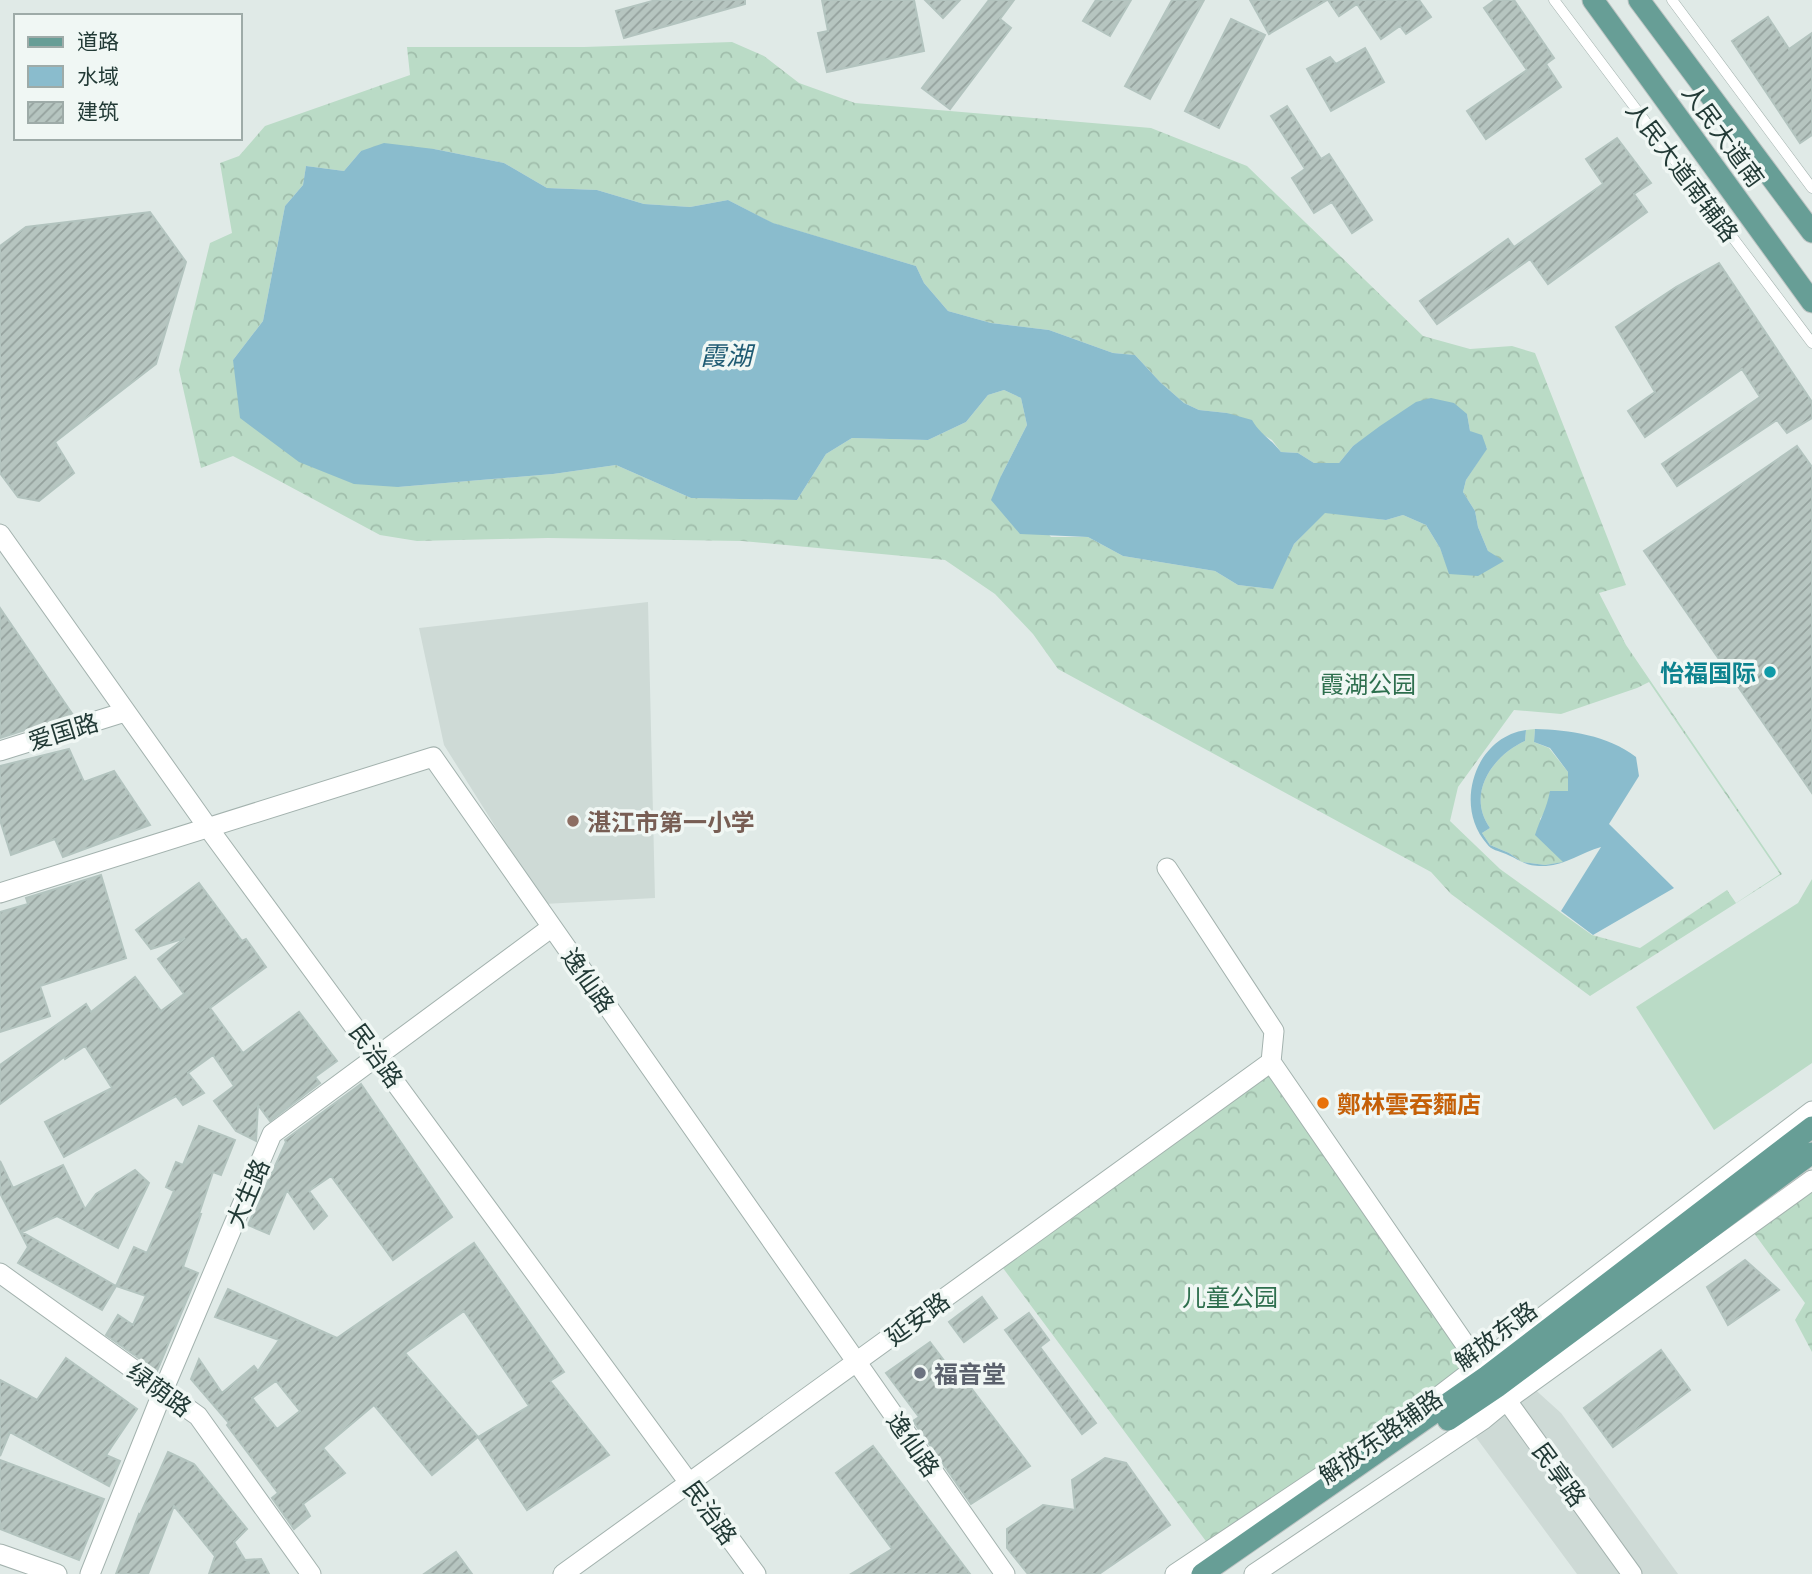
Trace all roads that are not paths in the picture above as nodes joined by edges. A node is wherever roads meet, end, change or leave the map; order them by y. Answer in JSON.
{"nodes":[{"id":1,"x":1554,"y":0,"type":"edge"},
{"id":2,"x":1593,"y":0,"type":"edge"},
{"id":3,"x":1639,"y":0,"type":"edge"},
{"id":4,"x":1672,"y":0,"type":"edge"},
{"id":5,"x":1812,"y":188,"type":"edge"},
{"id":6,"x":1812,"y":232,"type":"edge"},
{"id":7,"x":1812,"y":302,"type":"edge"},
{"id":8,"x":1812,"y":343,"type":"edge"},
{"id":9,"x":0,"y":534,"type":"edge"},
{"id":10,"x":125,"y":712,"type":"junction"},
{"id":11,"x":0,"y":751,"type":"edge"},
{"id":12,"x":209,"y":829,"type":"junction"},
{"id":13,"x":1167,"y":868,"type":"dead end"},
{"id":14,"x":0,"y":893,"type":"edge"},
{"id":15,"x":552,"y":928,"type":"junction"},
{"id":16,"x":379,"y":1057,"type":"junction"},
{"id":17,"x":1271,"y":1062,"type":"junction"},
{"id":18,"x":1812,"y":1111,"type":"edge"},
{"id":19,"x":1812,"y":1127,"type":"edge"},
{"id":20,"x":1812,"y":1153,"type":"edge"},
{"id":21,"x":1812,"y":1180,"type":"edge"},
{"id":22,"x":0,"y":1273,"type":"edge"},
{"id":23,"x":856,"y":1362,"type":"junction"},
{"id":24,"x":1497,"y":1387,"type":"junction"},
{"id":25,"x":163,"y":1391,"type":"junction"},
{"id":26,"x":690,"y":1482,"type":"junction"},
{"id":27,"x":0,"y":1554,"type":"edge"},
{"id":28,"x":57,"y":1574,"type":"edge"},
{"id":29,"x":90,"y":1574,"type":"edge"},
{"id":30,"x":311,"y":1574,"type":"edge"},
{"id":31,"x":563,"y":1574,"type":"edge"},
{"id":32,"x":756,"y":1574,"type":"edge"},
{"id":33,"x":1005,"y":1574,"type":"edge"},
{"id":34,"x":1175,"y":1574,"type":"edge"},
{"id":35,"x":1202,"y":1574,"type":"edge"},
{"id":36,"x":1220,"y":1574,"type":"edge"},
{"id":37,"x":1254,"y":1574,"type":"edge"},
{"id":38,"x":1632,"y":1574,"type":"edge"}],
"edges":[{"from":1,"to":8,"type":"lane","name":"人民大道南辅路"},
{"from":2,"to":7,"type":"main road","name":"人民大道南"},
{"from":3,"to":6,"type":"main road","name":"人民大道南"},
{"from":4,"to":5,"type":"lane"},
{"from":9,"to":10,"type":"street","name":"民治路"},
{"from":10,"to":11,"type":"street","name":"爱国路"},
{"from":10,"to":12,"type":"street","name":"民治路"},
{"from":12,"to":14,"type":"street","name":"逸仙路"},
{"from":12,"to":15,"type":"street","name":"逸仙路"},
{"from":12,"to":16,"type":"street","name":"民治路"},
{"from":13,"to":17,"type":"street"},
{"from":15,"to":16,"type":"street","name":"大生路"},
{"from":15,"to":23,"type":"street","name":"逸仙路"},
{"from":16,"to":25,"type":"street","name":"大生路"},
{"from":16,"to":26,"type":"street","name":"民治路"},
{"from":17,"to":23,"type":"street","name":"延安路"},
{"from":17,"to":24,"type":"street","name":"民享路"},
{"from":18,"to":34,"type":"street","name":"解放东路辅路"},
{"from":19,"to":24,"type":"main road","name":"解放东路"},
{"from":20,"to":24,"type":"main road","name":"解放东路"},
{"from":21,"to":24,"type":"street","name":"解放东路辅路"},
{"from":22,"to":25,"type":"street","name":"绿荫路"},
{"from":23,"to":26,"type":"street","name":"延安路"},
{"from":23,"to":33,"type":"street","name":"逸仙路"},
{"from":24,"to":35,"type":"main road","name":"解放东路"},
{"from":24,"to":36,"type":"main road","name":"解放东路"},
{"from":24,"to":37,"type":"street","name":"解放东路辅路"},
{"from":24,"to":38,"type":"street","name":"民享路"},
{"from":25,"to":29,"type":"street","name":"大生路"},
{"from":25,"to":30,"type":"street","name":"绿荫路"},
{"from":26,"to":31,"type":"street","name":"延安路"},
{"from":26,"to":32,"type":"street","name":"民治路"},
{"from":27,"to":28,"type":"street"}]}
